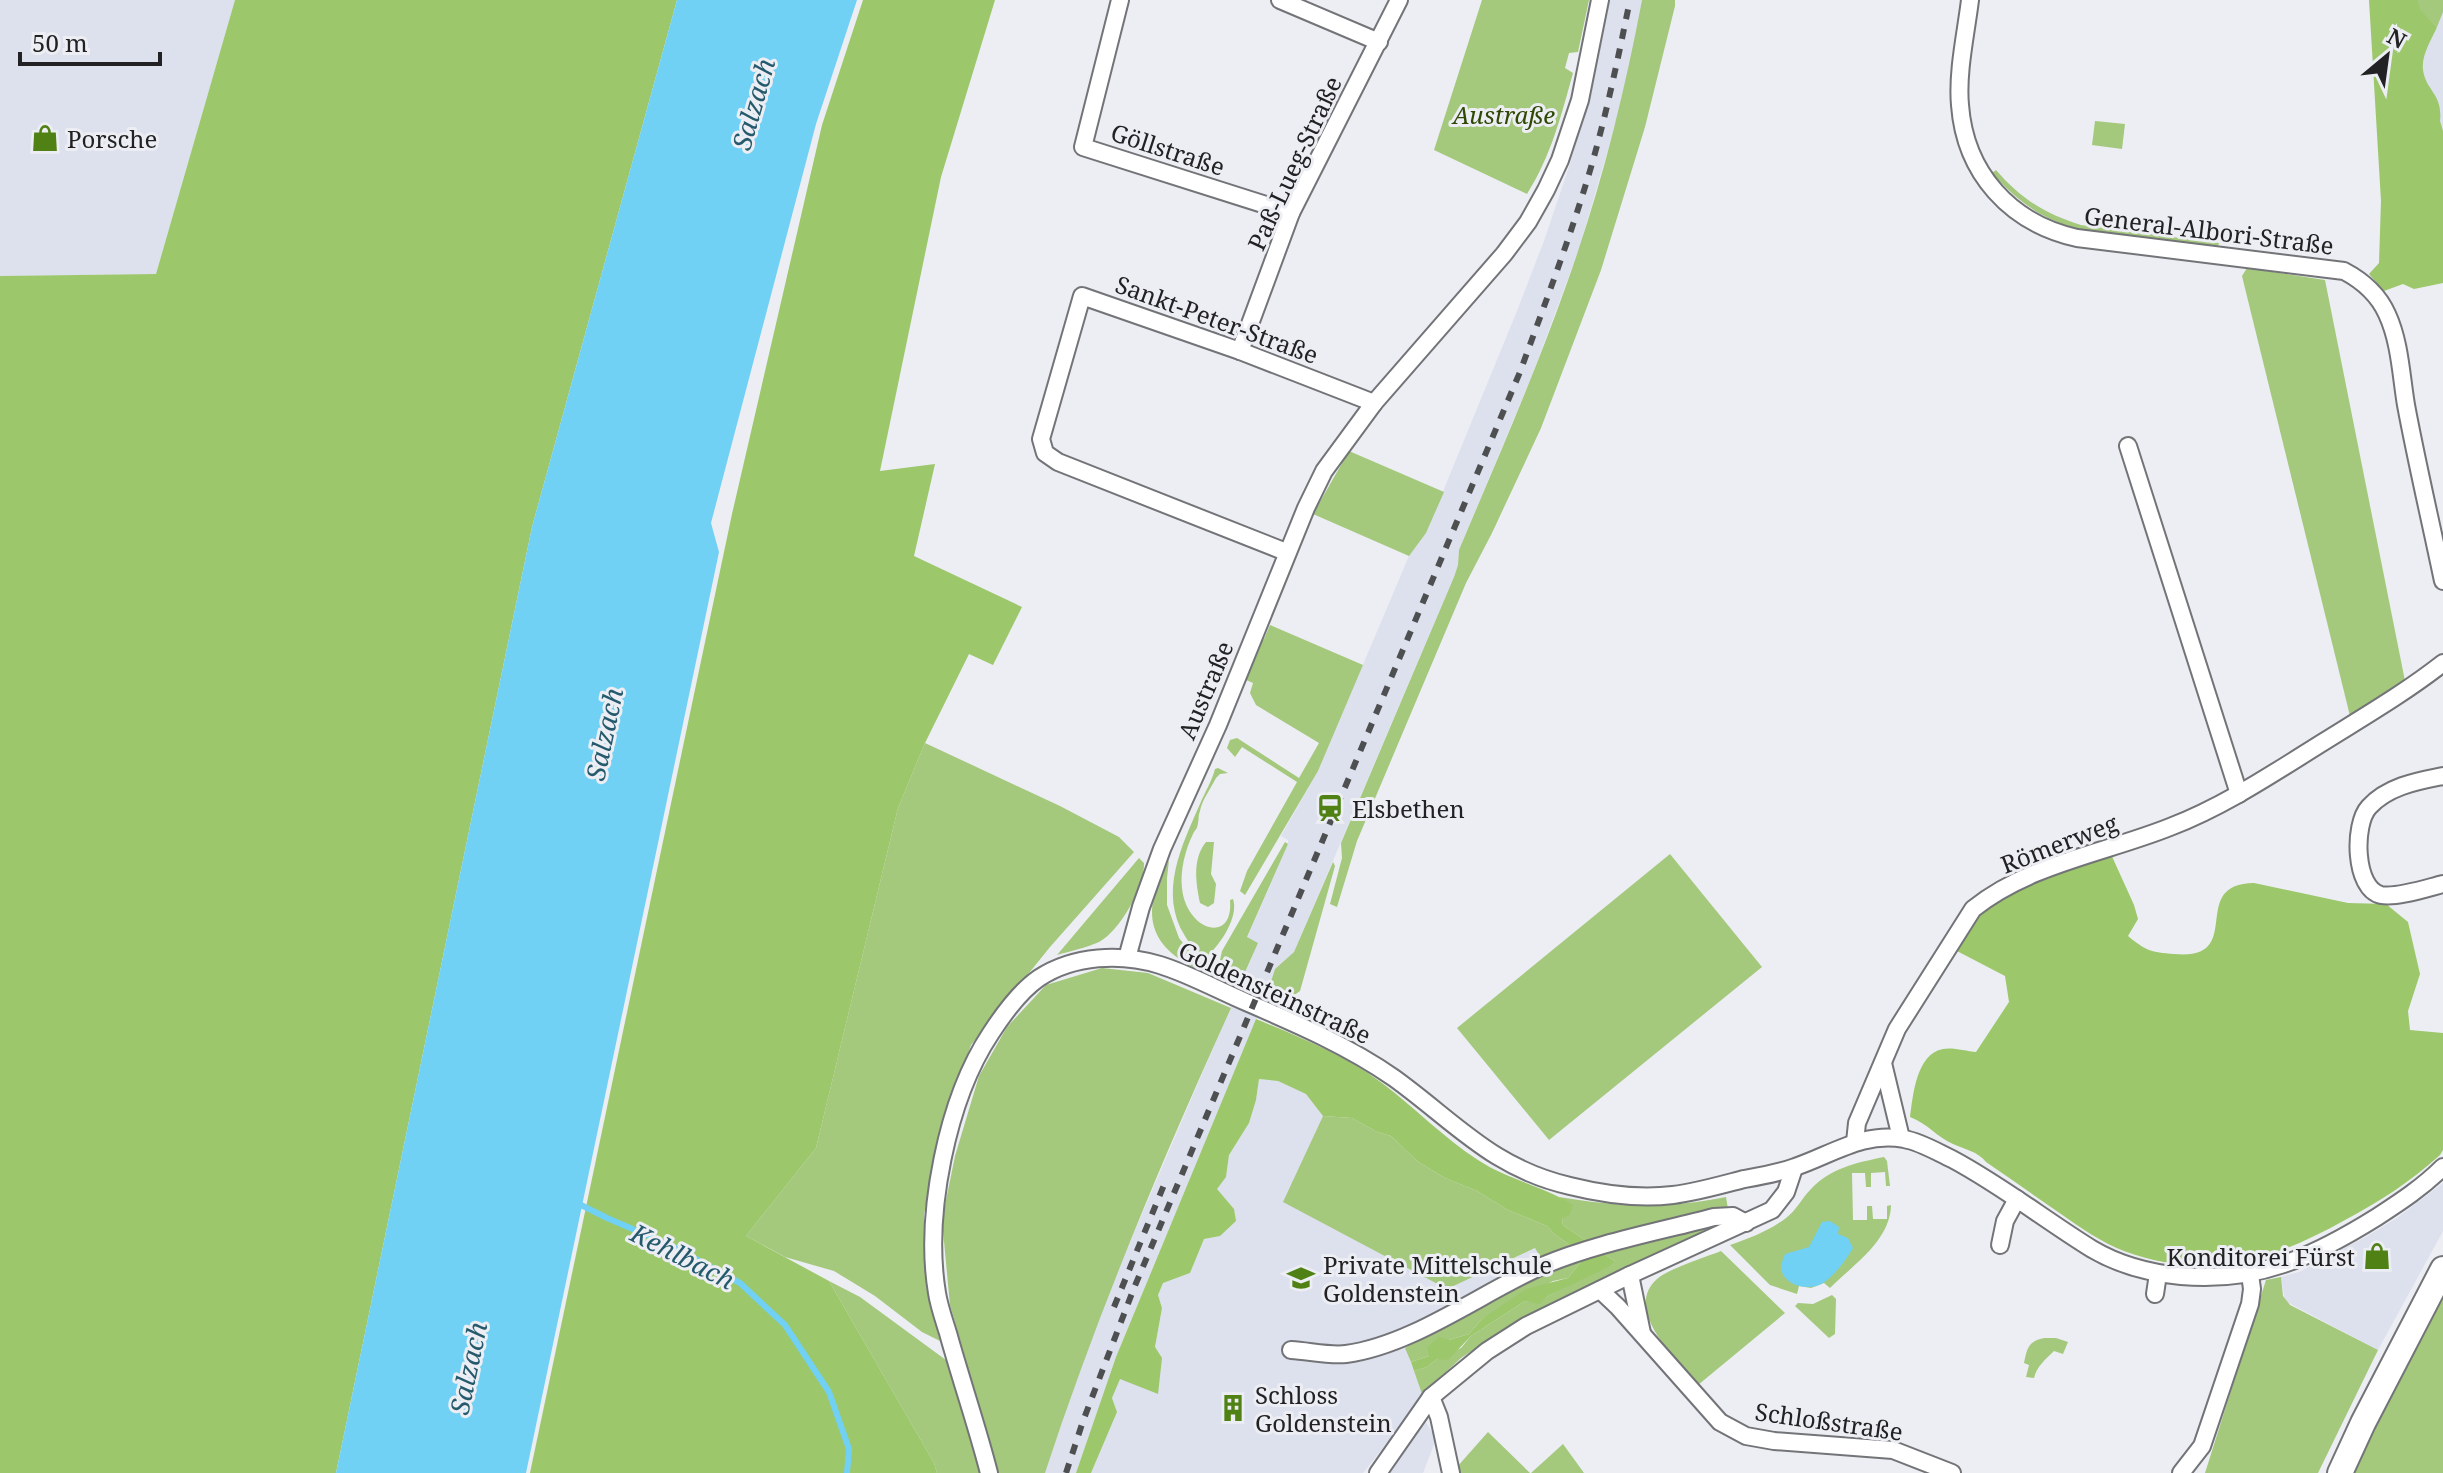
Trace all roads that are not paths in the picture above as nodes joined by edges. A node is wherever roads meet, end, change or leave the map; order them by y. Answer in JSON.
{"nodes":[{"id":1,"x":1120,"y":0,"type":"edge"},
{"id":2,"x":1280,"y":0,"type":"edge"},
{"id":3,"x":1399,"y":0,"type":"edge"},
{"id":4,"x":1600,"y":0,"type":"edge"},
{"id":5,"x":1970,"y":0,"type":"edge"},
{"id":6,"x":1379,"y":42,"type":"junction"},
{"id":7,"x":1291,"y":213,"type":"junction"},
{"id":8,"x":1240,"y":351,"type":"junction"},
{"id":9,"x":1374,"y":403,"type":"junction"},
{"id":10,"x":2128,"y":446,"type":"dead end"},
{"id":11,"x":1286,"y":552,"type":"junction"},
{"id":12,"x":2443,"y":581,"type":"edge"},
{"id":13,"x":2443,"y":663,"type":"edge"},
{"id":14,"x":2443,"y":776,"type":"edge"},
{"id":15,"x":2239,"y":794,"type":"junction"},
{"id":16,"x":2443,"y":884,"type":"edge"},
{"id":17,"x":1127,"y":958,"type":"junction"},
{"id":18,"x":1883,"y":1062,"type":"junction"},
{"id":19,"x":1901,"y":1138,"type":"junction"},
{"id":20,"x":1855,"y":1142,"type":"junction"},
{"id":21,"x":2443,"y":1167,"type":"edge"},
{"id":22,"x":1794,"y":1168,"type":"junction"},
{"id":23,"x":2017,"y":1199,"type":"junction"},
{"id":24,"x":1746,"y":1223,"type":"junction"},
{"id":25,"x":2000,"y":1245,"type":"dead end"},
{"id":26,"x":2091,"y":1248,"type":"junction"},
{"id":27,"x":2081,"y":1264,"type":"dead end"},
{"id":28,"x":2443,"y":1269,"type":"edge"},
{"id":29,"x":2158,"y":1274,"type":"junction"},
{"id":30,"x":2250,"y":1274,"type":"junction"},
{"id":31,"x":1630,"y":1275,"type":"junction"},
{"id":32,"x":1600,"y":1290,"type":"junction"},
{"id":33,"x":2155,"y":1294,"type":"dead end"},
{"id":34,"x":1643,"y":1335,"type":"junction"},
{"id":35,"x":1291,"y":1350,"type":"dead end"},
{"id":36,"x":1431,"y":1397,"type":"junction"},
{"id":37,"x":989,"y":1473,"type":"edge"},
{"id":38,"x":1378,"y":1473,"type":"edge"},
{"id":39,"x":1451,"y":1473,"type":"edge"},
{"id":40,"x":1952,"y":1473,"type":"edge"},
{"id":41,"x":2181,"y":1473,"type":"edge"},
{"id":42,"x":2340,"y":1473,"type":"edge"}],
"edges":[{"from":1,"to":7,"type":"street","name":"Göllstraße"},
{"from":2,"to":6,"type":"street"},
{"from":3,"to":6,"type":"street","name":"Paß-Lueg-Straße"},
{"from":4,"to":9,"type":"street","name":"Austraße"},
{"from":5,"to":12,"type":"street","name":"General-Albori-Straße"},
{"from":6,"to":7,"type":"street","name":"Paß-Lueg-Straße"},
{"from":7,"to":8,"type":"street","name":"Paß-Lueg-Straße"},
{"from":8,"to":9,"type":"street","name":"Sankt-Peter-Straße"},
{"from":8,"to":11,"type":"street","name":"Sankt-Peter-Straße"},
{"from":9,"to":11,"type":"street","name":"Austraße"},
{"from":10,"to":15,"type":"street"},
{"from":11,"to":17,"type":"street","name":"Austraße"},
{"from":13,"to":15,"type":"street","name":"Römerweg"},
{"from":14,"to":16,"type":"street"},
{"from":15,"to":18,"type":"street","name":"Römerweg"},
{"from":17,"to":22,"type":"street","name":"Goldensteinstraße"},
{"from":17,"to":37,"type":"street","name":"Goldensteinstraße"},
{"from":18,"to":19,"type":"street"},
{"from":18,"to":20,"type":"street","name":"Römerweg"},
{"from":19,"to":20,"type":"street","name":"Goldensteinstraße"},
{"from":19,"to":23,"type":"street"},
{"from":20,"to":22,"type":"street","name":"Goldensteinstraße"},
{"from":21,"to":30,"type":"street"},
{"from":22,"to":24,"type":"street"},
{"from":23,"to":25,"type":"street"},
{"from":23,"to":26,"type":"street"},
{"from":24,"to":31,"type":"street"},
{"from":24,"to":35,"type":"street"},
{"from":26,"to":27,"type":"street"},
{"from":26,"to":29,"type":"street"},
{"from":28,"to":42,"type":"main road"},
{"from":29,"to":30,"type":"street"},
{"from":29,"to":33,"type":"street"},
{"from":30,"to":41,"type":"street"},
{"from":31,"to":32,"type":"street"},
{"from":31,"to":34,"type":"street","name":"Schloßstraße"},
{"from":32,"to":34,"type":"street","name":"Schloßstraße"},
{"from":32,"to":36,"type":"street"},
{"from":34,"to":40,"type":"street","name":"Schloßstraße"},
{"from":36,"to":38,"type":"street"},
{"from":36,"to":39,"type":"street"}]}
